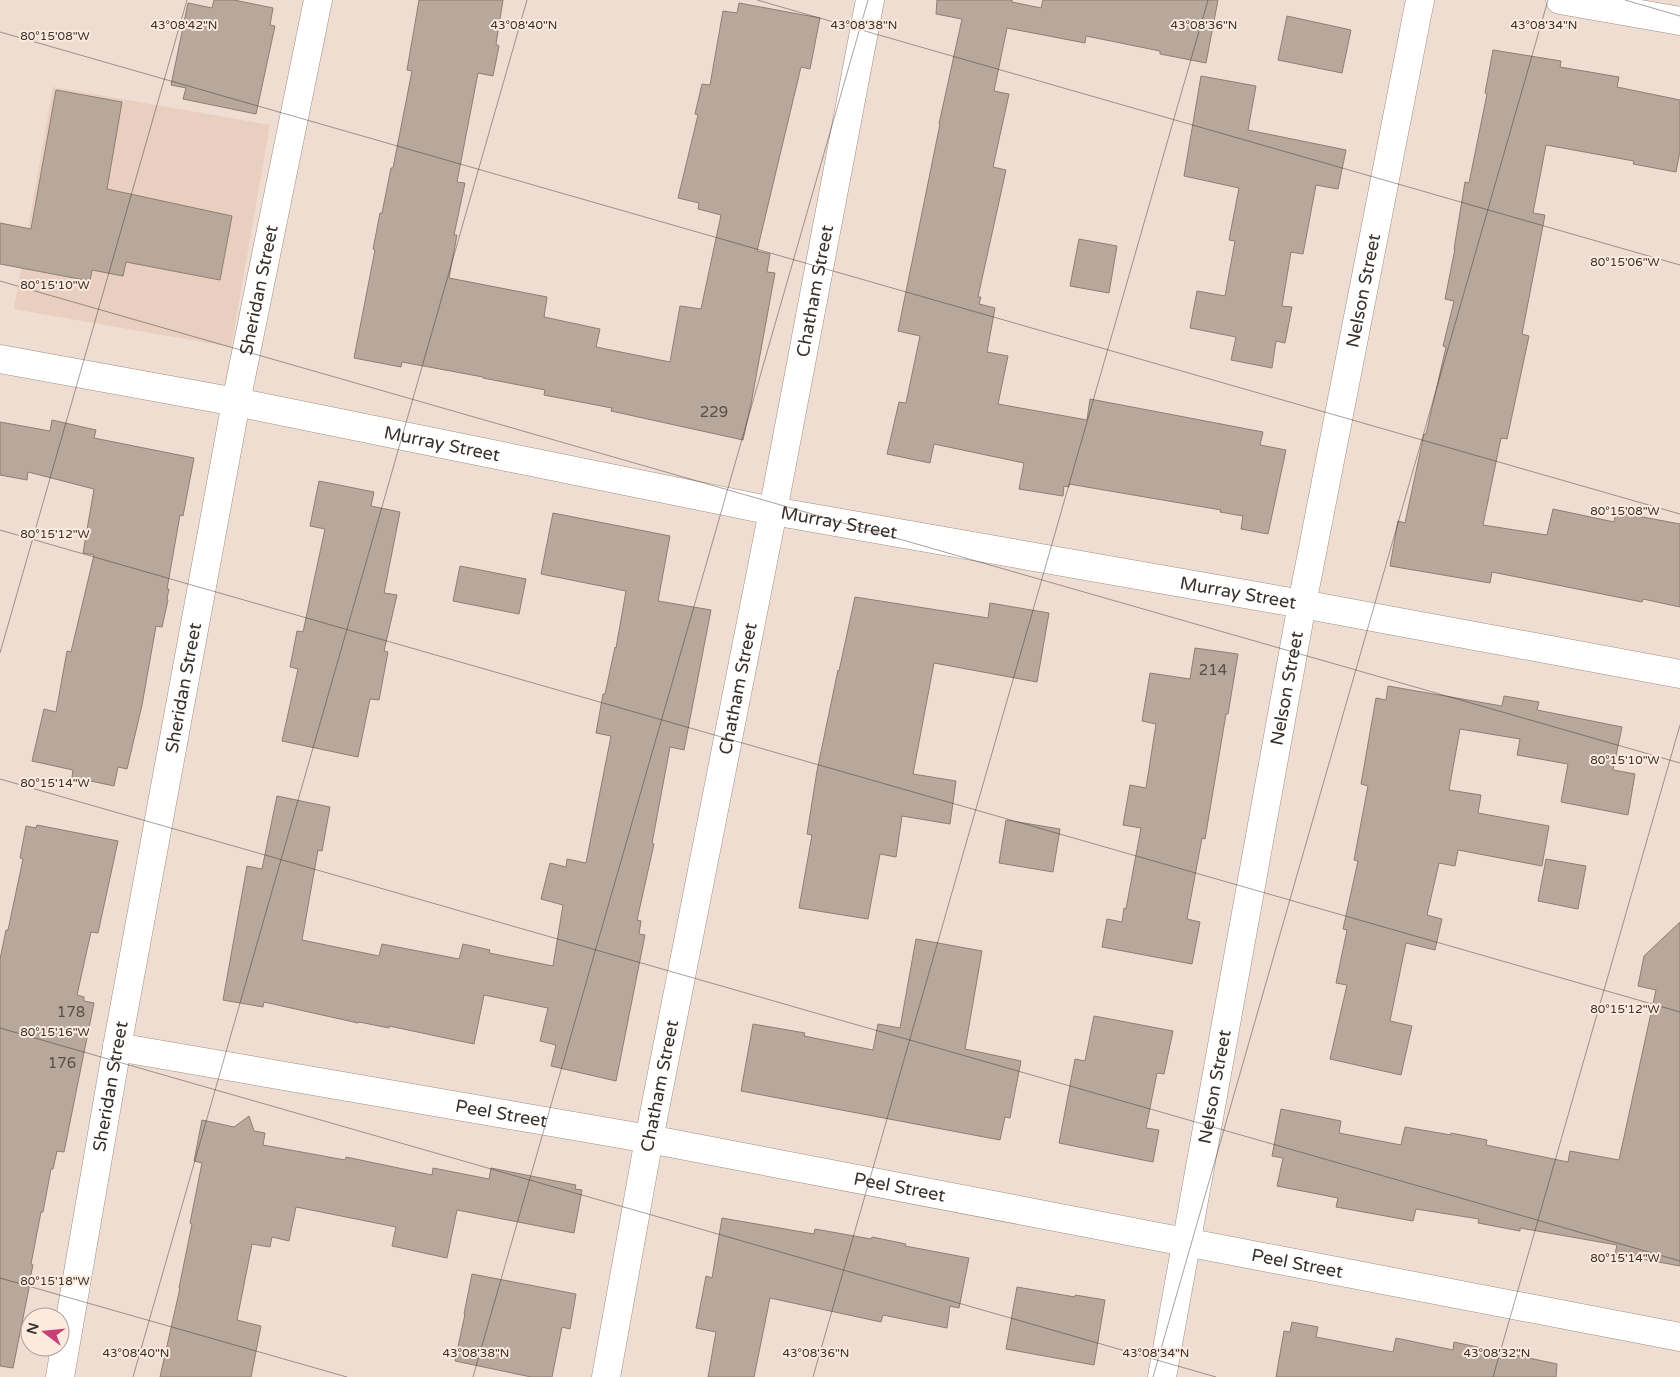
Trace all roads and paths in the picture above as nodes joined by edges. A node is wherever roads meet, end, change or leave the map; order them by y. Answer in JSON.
{"nodes":[{"id":1,"x":318,"y":0,"type":"edge"},
{"id":2,"x":870,"y":0,"type":"edge"},
{"id":3,"x":1420,"y":0,"type":"edge"},
{"id":4,"x":1560,"y":0,"type":"edge"},
{"id":5,"x":1680,"y":21,"type":"edge"},
{"id":6,"x":0,"y":359,"type":"edge"},
{"id":7,"x":236,"y":402,"type":"junction"},
{"id":8,"x":773,"y":511,"type":"junction"},
{"id":9,"x":1302,"y":604,"type":"junction"},
{"id":10,"x":1680,"y":674,"type":"edge"},
{"id":11,"x":117,"y":1048,"type":"junction"},
{"id":12,"x":649,"y":1139,"type":"junction"},
{"id":13,"x":1187,"y":1243,"type":"junction"},
{"id":14,"x":1680,"y":1337,"type":"edge"},
{"id":15,"x":60,"y":1377,"type":"edge"},
{"id":16,"x":606,"y":1377,"type":"edge"},
{"id":17,"x":1162,"y":1377,"type":"edge"}],
"edges":[{"from":1,"to":7,"type":"street","name":"Sheridan Street"},
{"from":2,"to":8,"type":"street","name":"Chatham Street"},
{"from":3,"to":9,"type":"street","name":"Nelson Street"},
{"from":4,"to":5,"type":"street"},
{"from":6,"to":7,"type":"street","name":"Murray Street"},
{"from":7,"to":8,"type":"street","name":"Murray Street"},
{"from":7,"to":11,"type":"street","name":"Sheridan Street"},
{"from":8,"to":9,"type":"street","name":"Murray Street"},
{"from":8,"to":12,"type":"street","name":"Chatham Street"},
{"from":9,"to":10,"type":"street","name":"Murray Street"},
{"from":9,"to":13,"type":"street","name":"Nelson Street"},
{"from":11,"to":12,"type":"street","name":"Peel Street"},
{"from":11,"to":15,"type":"street","name":"Sheridan Street"},
{"from":12,"to":13,"type":"street","name":"Peel Street"},
{"from":12,"to":16,"type":"street","name":"Chatham Street"},
{"from":13,"to":14,"type":"street","name":"Peel Street"},
{"from":13,"to":17,"type":"street","name":"Nelson Street"}]}
